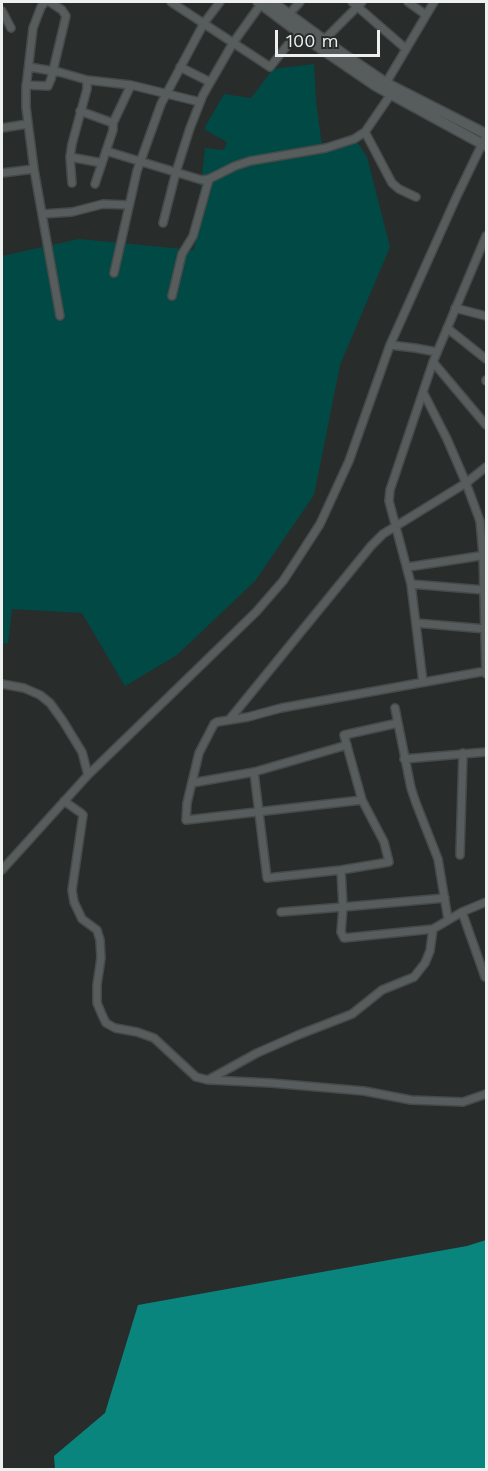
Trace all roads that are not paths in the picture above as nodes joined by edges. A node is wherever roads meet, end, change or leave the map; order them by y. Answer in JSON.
{"nodes":[{"id":1,"x":45,"y":2,"type":"edge"},
{"id":2,"x":50,"y":2,"type":"edge"},
{"id":3,"x":171,"y":2,"type":"edge"},
{"id":4,"x":220,"y":2,"type":"edge"},
{"id":5,"x":272,"y":2,"type":"edge"},
{"id":6,"x":300,"y":2,"type":"edge"},
{"id":7,"x":408,"y":2,"type":"edge"},
{"id":8,"x":434,"y":2,"type":"edge"},
{"id":9,"x":259,"y":3,"type":"edge"},
{"id":10,"x":357,"y":3,"type":"edge"},
{"id":11,"x":2,"y":11,"type":"edge"},
{"id":12,"x":289,"y":14,"type":"junction"},
{"id":13,"x":426,"y":15,"type":"junction"},
{"id":14,"x":204,"y":23,"type":"junction"},
{"id":15,"x":11,"y":28,"type":"dead end"},
{"id":16,"x":298,"y":32,"type":"junction"},
{"id":17,"x":325,"y":39,"type":"junction"},
{"id":18,"x":233,"y":43,"type":"junction"},
{"id":19,"x":405,"y":48,"type":"junction"},
{"id":20,"x":28,"y":67,"type":"junction"},
{"id":21,"x":180,"y":67,"type":"junction"},
{"id":22,"x":53,"y":71,"type":"junction"},
{"id":23,"x":79,"y":78,"type":"junction"},
{"id":24,"x":87,"y":80,"type":"junction"},
{"id":25,"x":210,"y":82,"type":"junction"},
{"id":26,"x":386,"y":83,"type":"junction"},
{"id":27,"x":26,"y":85,"type":"junction"},
{"id":28,"x":131,"y":85,"type":"junction"},
{"id":29,"x":87,"y":89,"type":"junction"},
{"id":30,"x":166,"y":93,"type":"junction"},
{"id":31,"x":391,"y":94,"type":"junction"},
{"id":32,"x":200,"y":102,"type":"junction"},
{"id":33,"x":80,"y":111,"type":"junction"},
{"id":34,"x":114,"y":123,"type":"junction"},
{"id":35,"x":27,"y":124,"type":"junction"},
{"id":36,"x":2,"y":128,"type":"edge"},
{"id":37,"x":365,"y":132,"type":"junction"},
{"id":38,"x":485,"y":140,"type":"edge"},
{"id":39,"x":106,"y":151,"type":"junction"},
{"id":40,"x":70,"y":157,"type":"junction"},
{"id":41,"x":141,"y":161,"type":"junction"},
{"id":42,"x":102,"y":164,"type":"junction"},
{"id":43,"x":34,"y":169,"type":"junction"},
{"id":44,"x":176,"y":172,"type":"junction"},
{"id":45,"x":2,"y":173,"type":"edge"},
{"id":46,"x":209,"y":179,"type":"junction"},
{"id":47,"x":72,"y":183,"type":"dead end"},
{"id":48,"x":95,"y":184,"type":"dead end"},
{"id":49,"x":416,"y":197,"type":"dead end"},
{"id":50,"x":129,"y":205,"type":"junction"},
{"id":51,"x":42,"y":214,"type":"junction"},
{"id":52,"x":163,"y":223,"type":"dead end"},
{"id":53,"x":486,"y":236,"type":"edge"},
{"id":54,"x":114,"y":273,"type":"dead end"},
{"id":55,"x":172,"y":296,"type":"dead end"},
{"id":56,"x":455,"y":308,"type":"junction"},
{"id":57,"x":60,"y":316,"type":"dead end"},
{"id":58,"x":486,"y":316,"type":"edge"},
{"id":59,"x":447,"y":328,"type":"junction"},
{"id":60,"x":390,"y":345,"type":"junction"},
{"id":61,"x":437,"y":352,"type":"junction"},
{"id":62,"x":486,"y":359,"type":"edge"},
{"id":63,"x":433,"y":362,"type":"junction"},
{"id":64,"x":423,"y":392,"type":"junction"},
{"id":65,"x":486,"y":425,"type":"edge"},
{"id":66,"x":486,"y":467,"type":"edge"},
{"id":67,"x":466,"y":483,"type":"junction"},
{"id":68,"x":486,"y":515,"type":"edge"},
{"id":69,"x":480,"y":521,"type":"junction"},
{"id":70,"x":396,"y":525,"type":"junction"},
{"id":71,"x":485,"y":555,"type":"edge"},
{"id":72,"x":408,"y":567,"type":"junction"},
{"id":73,"x":411,"y":584,"type":"junction"},
{"id":74,"x":483,"y":590,"type":"junction"},
{"id":75,"x":416,"y":623,"type":"junction"},
{"id":76,"x":486,"y":629,"type":"edge"},
{"id":77,"x":486,"y":672,"type":"edge"},
{"id":78,"x":423,"y":682,"type":"junction"},
{"id":79,"x":2,"y":684,"type":"edge"},
{"id":80,"x":395,"y":708,"type":"dead end"},
{"id":81,"x":229,"y":720,"type":"junction"},
{"id":82,"x":398,"y":723,"type":"junction"},
{"id":83,"x":347,"y":745,"type":"junction"},
{"id":84,"x":486,"y":752,"type":"edge"},
{"id":85,"x":462,"y":753,"type":"junction"},
{"id":86,"x":404,"y":759,"type":"junction"},
{"id":87,"x":254,"y":772,"type":"junction"},
{"id":88,"x":88,"y":775,"type":"junction"},
{"id":89,"x":192,"y":783,"type":"junction"},
{"id":90,"x":64,"y":801,"type":"junction"},
{"id":91,"x":362,"y":801,"type":"junction"},
{"id":92,"x":259,"y":812,"type":"junction"},
{"id":93,"x":460,"y":855,"type":"dead end"},
{"id":94,"x":2,"y":870,"type":"edge"},
{"id":95,"x":342,"y":870,"type":"junction"},
{"id":96,"x":445,"y":898,"type":"junction"},
{"id":97,"x":486,"y":902,"type":"edge"},
{"id":98,"x":343,"y":907,"type":"junction"},
{"id":99,"x":280,"y":912,"type":"dead end"},
{"id":100,"x":462,"y":912,"type":"junction"},
{"id":101,"x":448,"y":919,"type":"junction"},
{"id":102,"x":433,"y":929,"type":"junction"},
{"id":103,"x":485,"y":977,"type":"edge"},
{"id":104,"x":208,"y":1080,"type":"junction"},
{"id":105,"x":486,"y":1094,"type":"edge"}],
"edges":[{"from":1,"to":20,"type":"street"},
{"from":2,"to":22,"type":"street"},
{"from":3,"to":14,"type":"street"},
{"from":4,"to":14,"type":"street"},
{"from":5,"to":12,"type":"main road"},
{"from":6,"to":12,"type":"street"},
{"from":7,"to":13,"type":"street"},
{"from":8,"to":13,"type":"street"},
{"from":9,"to":16,"type":"main road"},
{"from":9,"to":18,"type":"street"},
{"from":10,"to":17,"type":"street"},
{"from":10,"to":19,"type":"street"},
{"from":11,"to":15,"type":"street"},
{"from":12,"to":17,"type":"main road"},
{"from":13,"to":19,"type":"street"},
{"from":14,"to":18,"type":"street"},
{"from":14,"to":21,"type":"street"},
{"from":16,"to":18,"type":"street"},
{"from":16,"to":31,"type":"main road"},
{"from":17,"to":26,"type":"main road"},
{"from":18,"to":25,"type":"street"},
{"from":19,"to":26,"type":"street"},
{"from":20,"to":22,"type":"street"},
{"from":20,"to":27,"type":"street"},
{"from":21,"to":25,"type":"street"},
{"from":21,"to":30,"type":"street"},
{"from":22,"to":23,"type":"street"},
{"from":22,"to":27,"type":"street"},
{"from":23,"to":24,"type":"street"},
{"from":23,"to":29,"type":"street"},
{"from":24,"to":28,"type":"street"},
{"from":24,"to":29,"type":"street"},
{"from":25,"to":32,"type":"street"},
{"from":26,"to":38,"type":"main road"},
{"from":27,"to":35,"type":"street"},
{"from":28,"to":30,"type":"street"},
{"from":28,"to":34,"type":"street"},
{"from":29,"to":33,"type":"street"},
{"from":30,"to":32,"type":"street"},
{"from":30,"to":41,"type":"street"},
{"from":31,"to":37,"type":"street"},
{"from":31,"to":38,"type":"main road"},
{"from":32,"to":44,"type":"street"},
{"from":33,"to":34,"type":"street"},
{"from":33,"to":40,"type":"street"},
{"from":34,"to":39,"type":"street"},
{"from":35,"to":36,"type":"street"},
{"from":35,"to":43,"type":"street"},
{"from":37,"to":46,"type":"street"},
{"from":37,"to":49,"type":"street"},
{"from":38,"to":60,"type":"street"},
{"from":39,"to":41,"type":"street"},
{"from":39,"to":42,"type":"street"},
{"from":40,"to":42,"type":"street"},
{"from":40,"to":47,"type":"street"},
{"from":41,"to":44,"type":"street"},
{"from":41,"to":50,"type":"street"},
{"from":42,"to":48,"type":"street"},
{"from":43,"to":45,"type":"street"},
{"from":43,"to":51,"type":"street"},
{"from":44,"to":46,"type":"street"},
{"from":44,"to":52,"type":"street"},
{"from":46,"to":55,"type":"street"},
{"from":50,"to":51,"type":"street"},
{"from":50,"to":54,"type":"street"},
{"from":51,"to":57,"type":"street"},
{"from":53,"to":56,"type":"street"},
{"from":56,"to":58,"type":"street"},
{"from":56,"to":59,"type":"street"},
{"from":59,"to":61,"type":"street"},
{"from":59,"to":62,"type":"street"},
{"from":60,"to":61,"type":"street"},
{"from":60,"to":88,"type":"street"},
{"from":61,"to":63,"type":"street"},
{"from":63,"to":64,"type":"street"},
{"from":63,"to":65,"type":"street"},
{"from":64,"to":67,"type":"street"},
{"from":64,"to":70,"type":"street"},
{"from":66,"to":67,"type":"street"},
{"from":67,"to":69,"type":"street"},
{"from":67,"to":70,"type":"street"},
{"from":68,"to":69,"type":"street"},
{"from":69,"to":71,"type":"street"},
{"from":70,"to":72,"type":"street"},
{"from":70,"to":81,"type":"street"},
{"from":71,"to":72,"type":"street"},
{"from":71,"to":74,"type":"street"},
{"from":72,"to":73,"type":"street"},
{"from":73,"to":74,"type":"street"},
{"from":73,"to":75,"type":"street"},
{"from":74,"to":76,"type":"street"},
{"from":75,"to":76,"type":"street"},
{"from":75,"to":78,"type":"street"},
{"from":76,"to":77,"type":"street"},
{"from":77,"to":78,"type":"street"},
{"from":78,"to":81,"type":"street"},
{"from":79,"to":88,"type":"street"},
{"from":80,"to":82,"type":"street"},
{"from":81,"to":89,"type":"street"},
{"from":82,"to":83,"type":"street"},
{"from":82,"to":86,"type":"street"},
{"from":83,"to":87,"type":"street"},
{"from":83,"to":91,"type":"street"},
{"from":84,"to":85,"type":"street"},
{"from":85,"to":86,"type":"street"},
{"from":85,"to":93,"type":"street"},
{"from":86,"to":96,"type":"street"},
{"from":87,"to":89,"type":"street"},
{"from":87,"to":92,"type":"street"},
{"from":88,"to":90,"type":"street"},
{"from":89,"to":92,"type":"street"},
{"from":90,"to":94,"type":"street"},
{"from":90,"to":104,"type":"street"},
{"from":91,"to":92,"type":"street"},
{"from":91,"to":95,"type":"street"},
{"from":92,"to":95,"type":"street"},
{"from":95,"to":98,"type":"street"},
{"from":96,"to":98,"type":"street"},
{"from":96,"to":101,"type":"street"},
{"from":97,"to":100,"type":"street"},
{"from":98,"to":99,"type":"street"},
{"from":98,"to":102,"type":"street"},
{"from":100,"to":101,"type":"street"},
{"from":100,"to":103,"type":"street"},
{"from":101,"to":102,"type":"street"},
{"from":102,"to":104,"type":"street"},
{"from":104,"to":105,"type":"street"}]}
